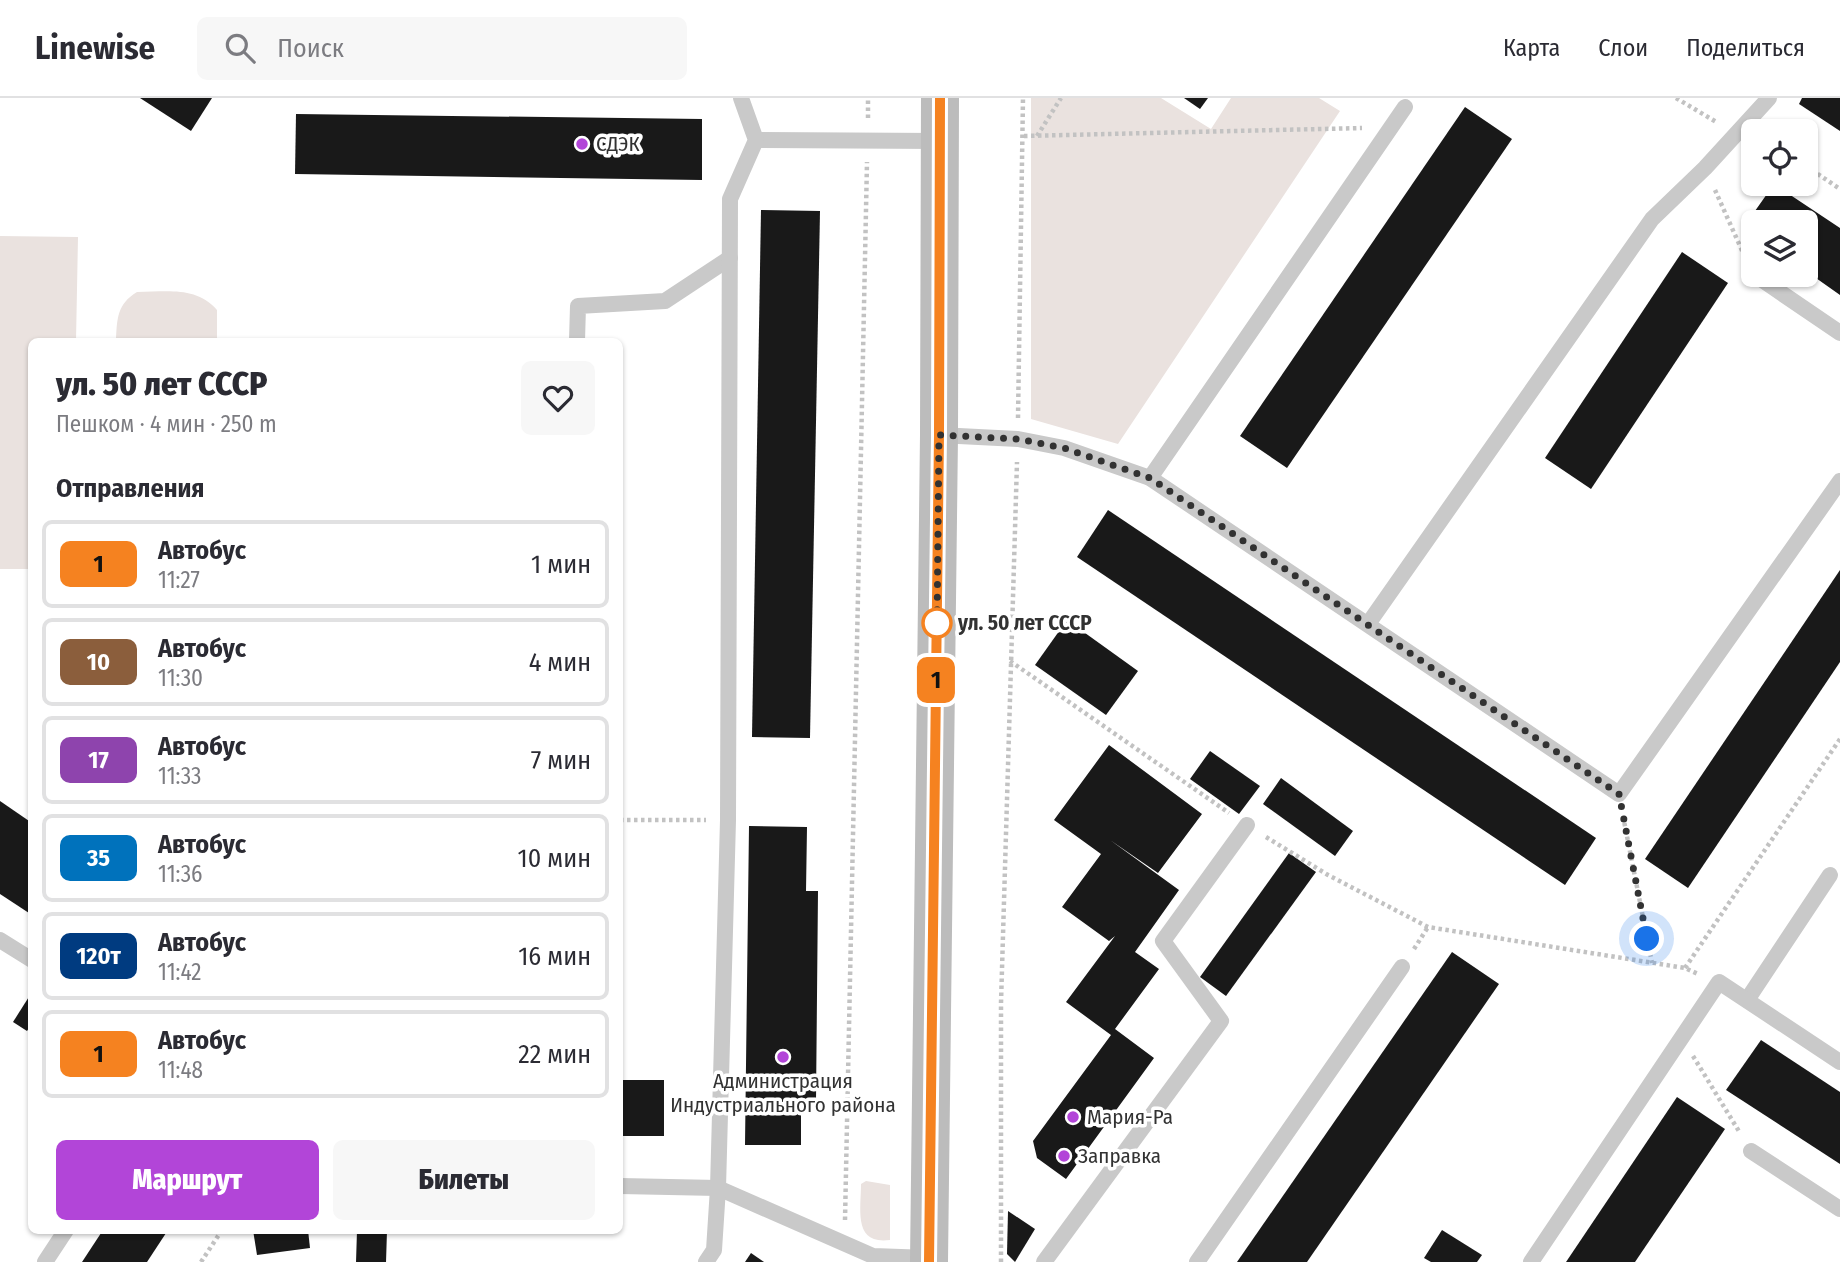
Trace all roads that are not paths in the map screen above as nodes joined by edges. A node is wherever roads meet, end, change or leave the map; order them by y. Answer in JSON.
{"nodes":[{"id":1,"x":741,"y":98,"type":"edge"},
{"id":2,"x":940,"y":98,"type":"edge"},
{"id":3,"x":1769,"y":98,"type":"edge"},
{"id":4,"x":1405,"y":107,"type":"dead end"},
{"id":5,"x":756,"y":141,"type":"junction"},
{"id":6,"x":939,"y":141,"type":"junction"},
{"id":7,"x":730,"y":258,"type":"junction"},
{"id":8,"x":1774,"y":287,"type":"edge"},
{"id":9,"x":1840,"y":333,"type":"edge"},
{"id":10,"x":577,"y":338,"type":"edge"},
{"id":11,"x":939,"y":435,"type":"junction"},
{"id":12,"x":1150,"y":478,"type":"junction"},
{"id":13,"x":1840,"y":481,"type":"edge"},
{"id":14,"x":1368,"y":624,"type":"junction"},
{"id":15,"x":1247,"y":825,"type":"road end"},
{"id":16,"x":1830,"y":875,"type":"dead end"},
{"id":17,"x":0,"y":940,"type":"edge"},
{"id":18,"x":28,"y":958,"type":"edge"},
{"id":19,"x":1402,"y":967,"type":"dead end"},
{"id":20,"x":1747,"y":1000,"type":"junction"},
{"id":21,"x":1840,"y":1062,"type":"edge"},
{"id":22,"x":1751,"y":1152,"type":"road end"},
{"id":23,"x":623,"y":1186,"type":"edge"},
{"id":24,"x":718,"y":1188,"type":"junction"},
{"id":25,"x":1840,"y":1209,"type":"edge"},
{"id":26,"x":63,"y":1234,"type":"edge"},
{"id":27,"x":929,"y":1260,"type":"edge"},
{"id":28,"x":45,"y":1262,"type":"edge"},
{"id":29,"x":706,"y":1262,"type":"edge"},
{"id":30,"x":1044,"y":1262,"type":"edge"},
{"id":31,"x":1197,"y":1262,"type":"edge"},
{"id":32,"x":1531,"y":1262,"type":"edge"}],
"edges":[{"from":1,"to":5,"type":"lane"},
{"from":2,"to":6,"type":"street"},
{"from":3,"to":14,"type":"lane"},
{"from":4,"to":12,"type":"lane"},
{"from":5,"to":6,"type":"lane"},
{"from":5,"to":7,"type":"lane"},
{"from":6,"to":11,"type":"street"},
{"from":7,"to":10,"type":"lane"},
{"from":7,"to":24,"type":"lane"},
{"from":8,"to":9,"type":"lane"},
{"from":11,"to":12,"type":"lane"},
{"from":11,"to":27,"type":"street"},
{"from":12,"to":14,"type":"lane"},
{"from":13,"to":14,"type":"lane"},
{"from":15,"to":30,"type":"lane"},
{"from":16,"to":20,"type":"lane"},
{"from":17,"to":18,"type":"lane"},
{"from":19,"to":31,"type":"lane"},
{"from":20,"to":21,"type":"lane"},
{"from":20,"to":32,"type":"lane"},
{"from":22,"to":25,"type":"lane"},
{"from":23,"to":24,"type":"lane"},
{"from":24,"to":27,"type":"lane"},
{"from":24,"to":29,"type":"lane"},
{"from":26,"to":28,"type":"lane"}]}
